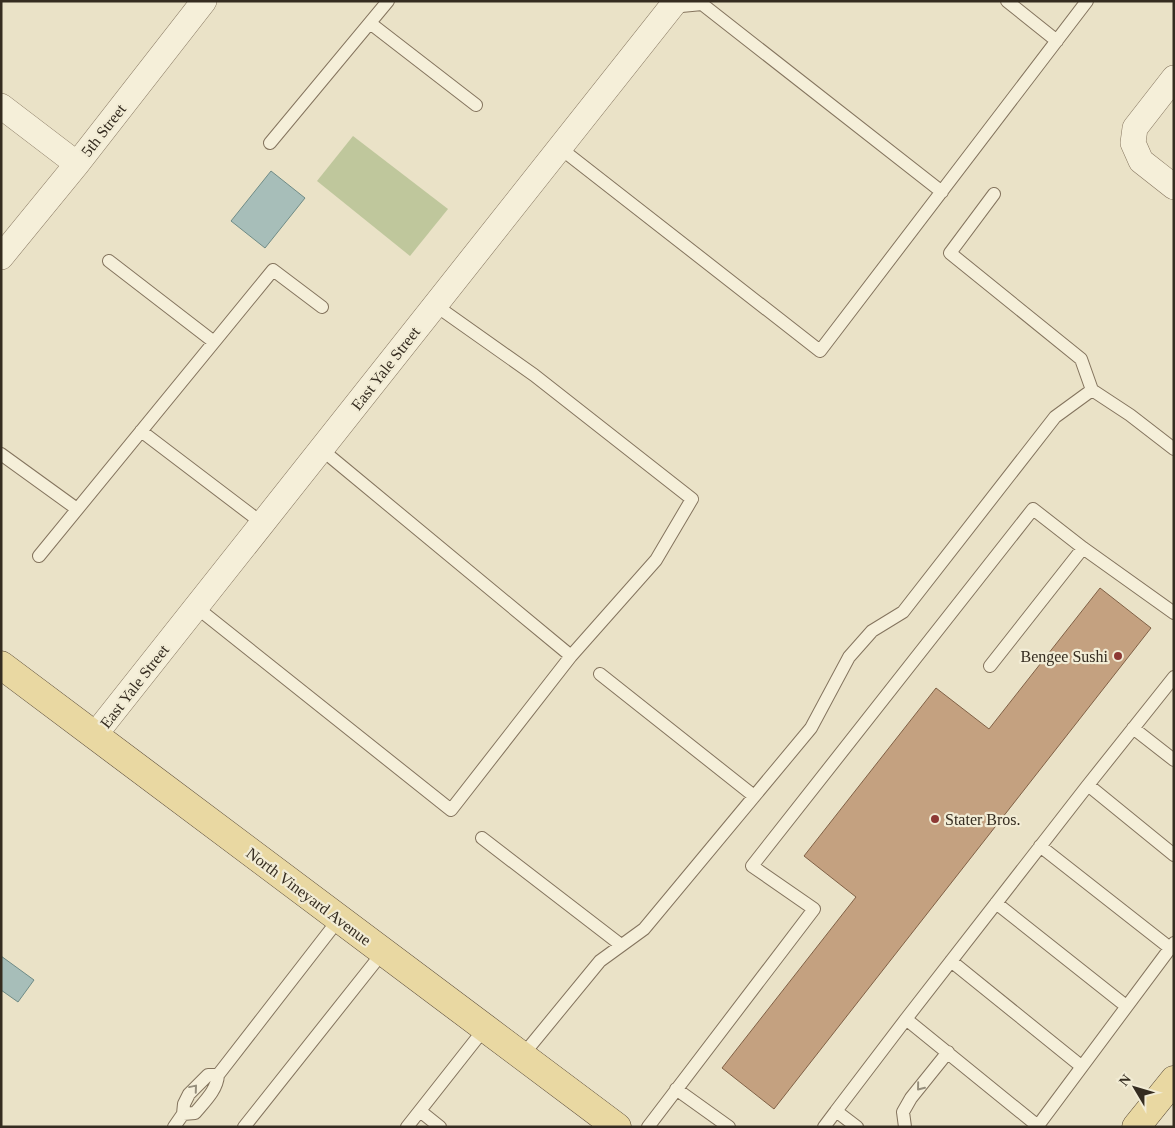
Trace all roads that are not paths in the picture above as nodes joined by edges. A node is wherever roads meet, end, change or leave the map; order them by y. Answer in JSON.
{"nodes":[{"id":1,"x":204,"y":1,"type":"edge"},
{"id":2,"x":388,"y":1,"type":"edge"},
{"id":3,"x":1007,"y":1,"type":"edge"},
{"id":4,"x":1087,"y":1,"type":"edge"},
{"id":5,"x":673,"y":4,"type":"edge"},
{"id":6,"x":370,"y":23,"type":"junction"},
{"id":7,"x":1057,"y":41,"type":"junction"},
{"id":8,"x":1174,"y":78,"type":"edge"},
{"id":9,"x":476,"y":105,"type":"dead end"},
{"id":10,"x":1,"y":106,"type":"edge"},
{"id":11,"x":270,"y":143,"type":"dead end"},
{"id":12,"x":560,"y":148,"type":"junction"},
{"id":13,"x":77,"y":164,"type":"junction"},
{"id":14,"x":1174,"y":187,"type":"edge"},
{"id":15,"x":942,"y":192,"type":"junction"},
{"id":16,"x":994,"y":194,"type":"dead end"},
{"id":17,"x":1,"y":257,"type":"edge"},
{"id":18,"x":109,"y":260,"type":"dead end"},
{"id":19,"x":435,"y":305,"type":"junction"},
{"id":20,"x":322,"y":307,"type":"dead end"},
{"id":21,"x":214,"y":342,"type":"junction"},
{"id":22,"x":1092,"y":390,"type":"junction"},
{"id":23,"x":141,"y":431,"type":"junction"},
{"id":24,"x":321,"y":449,"type":"junction"},
{"id":25,"x":1174,"y":449,"type":"edge"},
{"id":26,"x":1,"y":454,"type":"edge"},
{"id":27,"x":77,"y":509,"type":"junction"},
{"id":28,"x":262,"y":523,"type":"junction"},
{"id":29,"x":1083,"y":548,"type":"junction"},
{"id":30,"x":39,"y":556,"type":"dead end"},
{"id":31,"x":196,"y":607,"type":"junction"},
{"id":32,"x":1174,"y":612,"type":"edge"},
{"id":33,"x":571,"y":656,"type":"junction"},
{"id":34,"x":1,"y":665,"type":"edge"},
{"id":35,"x":990,"y":666,"type":"dead end"},
{"id":36,"x":600,"y":674,"type":"dead end"},
{"id":37,"x":1174,"y":677,"type":"edge"},
{"id":38,"x":1133,"y":728,"type":"junction"},
{"id":39,"x":94,"y":736,"type":"junction"},
{"id":40,"x":1174,"y":760,"type":"edge"},
{"id":41,"x":1088,"y":785,"type":"junction"},
{"id":42,"x":754,"y":796,"type":"junction"},
{"id":43,"x":482,"y":838,"type":"dead end"},
{"id":44,"x":1040,"y":846,"type":"junction"},
{"id":45,"x":1174,"y":855,"type":"edge"},
{"id":46,"x":996,"y":903,"type":"junction"},
{"id":47,"x":339,"y":919,"type":"junction"},
{"id":48,"x":621,"y":945,"type":"junction"},
{"id":49,"x":1172,"y":946,"type":"edge"},
{"id":50,"x":383,"y":952,"type":"junction"},
{"id":51,"x":951,"y":961,"type":"junction"},
{"id":52,"x":1126,"y":1006,"type":"junction"},
{"id":53,"x":906,"y":1019,"type":"junction"},
{"id":54,"x":485,"y":1028,"type":"junction"},
{"id":55,"x":948,"y":1052,"type":"junction"},
{"id":56,"x":522,"y":1056,"type":"junction"},
{"id":57,"x":1082,"y":1066,"type":"junction"},
{"id":58,"x":1174,"y":1080,"type":"edge"},
{"id":59,"x":676,"y":1089,"type":"junction"},
{"id":60,"x":420,"y":1111,"type":"junction"},
{"id":61,"x":836,"y":1111,"type":"junction"},
{"id":62,"x":1038,"y":1126,"type":"edge"},
{"id":63,"x":174,"y":1127,"type":"edge"},
{"id":64,"x":244,"y":1127,"type":"edge"},
{"id":65,"x":408,"y":1127,"type":"edge"},
{"id":66,"x":440,"y":1127,"type":"edge"},
{"id":67,"x":616,"y":1127,"type":"edge"},
{"id":68,"x":648,"y":1127,"type":"edge"},
{"id":69,"x":729,"y":1127,"type":"edge"},
{"id":70,"x":824,"y":1127,"type":"edge"},
{"id":71,"x":857,"y":1127,"type":"edge"},
{"id":72,"x":905,"y":1127,"type":"edge"},
{"id":73,"x":1136,"y":1127,"type":"edge"}],
"edges":[{"from":1,"to":13,"type":"street","name":"5th Street"},
{"from":2,"to":6,"type":"lane"},
{"from":3,"to":7,"type":"lane"},
{"from":4,"to":7,"type":"lane"},
{"from":5,"to":12,"type":"street","name":"East Yale Street"},
{"from":5,"to":15,"type":"lane"},
{"from":6,"to":9,"type":"lane"},
{"from":6,"to":11,"type":"lane"},
{"from":7,"to":15,"type":"lane"},
{"from":8,"to":14,"type":"street"},
{"from":10,"to":13,"type":"street"},
{"from":12,"to":15,"type":"lane"},
{"from":12,"to":19,"type":"street","name":"East Yale Street"},
{"from":13,"to":17,"type":"street","name":"5th Street"},
{"from":16,"to":22,"type":"lane"},
{"from":18,"to":21,"type":"lane"},
{"from":19,"to":24,"type":"street","name":"East Yale Street"},
{"from":19,"to":33,"type":"lane"},
{"from":20,"to":21,"type":"lane"},
{"from":21,"to":23,"type":"lane"},
{"from":22,"to":25,"type":"lane"},
{"from":22,"to":42,"type":"lane"},
{"from":23,"to":27,"type":"lane"},
{"from":23,"to":28,"type":"lane"},
{"from":24,"to":28,"type":"street","name":"East Yale Street"},
{"from":24,"to":33,"type":"lane"},
{"from":26,"to":27,"type":"lane"},
{"from":27,"to":30,"type":"lane"},
{"from":28,"to":31,"type":"street","name":"East Yale Street"},
{"from":29,"to":32,"type":"lane"},
{"from":29,"to":35,"type":"lane"},
{"from":29,"to":59,"type":"lane"},
{"from":31,"to":33,"type":"lane"},
{"from":31,"to":39,"type":"street","name":"East Yale Street"},
{"from":34,"to":39,"type":"main road","name":"North Vineyard Avenue"},
{"from":36,"to":42,"type":"lane"},
{"from":37,"to":38,"type":"lane"},
{"from":38,"to":40,"type":"lane"},
{"from":38,"to":41,"type":"lane"},
{"from":39,"to":47,"type":"main road","name":"North Vineyard Avenue"},
{"from":41,"to":44,"type":"lane"},
{"from":41,"to":45,"type":"lane"},
{"from":42,"to":48,"type":"lane"},
{"from":43,"to":48,"type":"lane"},
{"from":44,"to":46,"type":"lane"},
{"from":44,"to":49,"type":"lane"},
{"from":46,"to":51,"type":"lane"},
{"from":46,"to":52,"type":"lane"},
{"from":47,"to":50,"type":"main road","name":"North Vineyard Avenue"},
{"from":63,"to":47,"type":"lane","one_way":true},
{"from":48,"to":56,"type":"lane"},
{"from":49,"to":52,"type":"lane"},
{"from":50,"to":54,"type":"main road","name":"North Vineyard Avenue"},
{"from":50,"to":64,"type":"lane"},
{"from":51,"to":53,"type":"lane"},
{"from":51,"to":57,"type":"lane"},
{"from":52,"to":57,"type":"lane"},
{"from":53,"to":55,"type":"lane"},
{"from":53,"to":61,"type":"lane"},
{"from":54,"to":56,"type":"main road","name":"North Vineyard Avenue"},
{"from":54,"to":60,"type":"lane"},
{"from":55,"to":62,"type":"lane"},
{"from":55,"to":72,"type":"lane","one_way":true},
{"from":56,"to":67,"type":"main road","name":"North Vineyard Avenue"},
{"from":57,"to":62,"type":"lane"},
{"from":58,"to":73,"type":"main road"},
{"from":59,"to":68,"type":"lane"},
{"from":59,"to":69,"type":"lane"},
{"from":60,"to":65,"type":"lane"},
{"from":60,"to":66,"type":"lane"},
{"from":61,"to":70,"type":"lane"},
{"from":61,"to":71,"type":"lane"}]}
